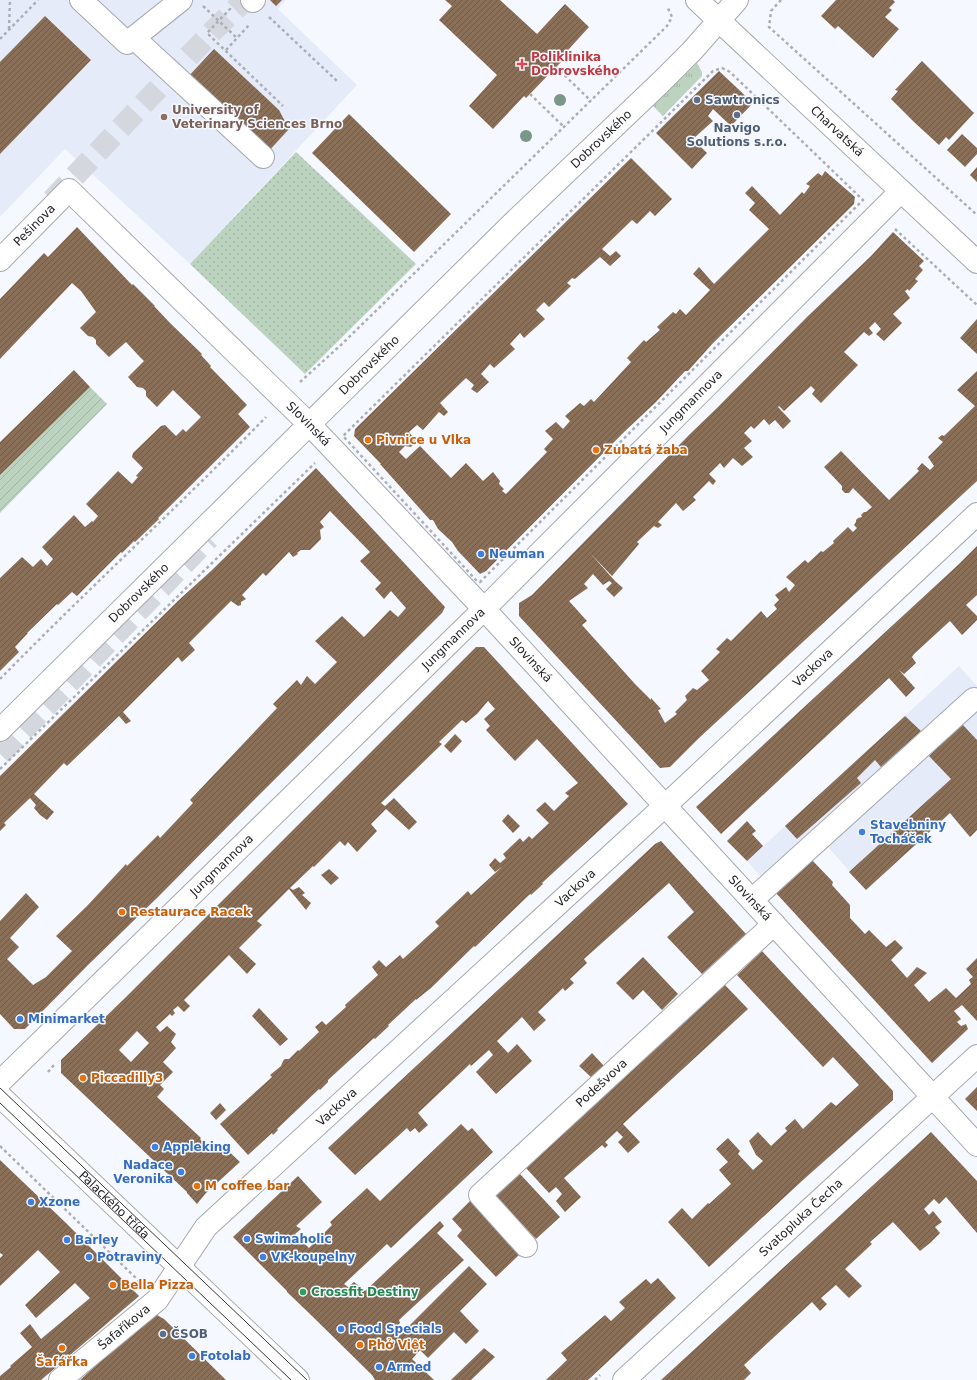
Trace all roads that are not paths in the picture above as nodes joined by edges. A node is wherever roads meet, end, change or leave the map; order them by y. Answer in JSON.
{"nodes":[{"id":1,"x":81,"y":0,"type":"edge"},
{"id":2,"x":697,"y":0,"type":"edge"},
{"id":3,"x":736,"y":0,"type":"edge"},
{"id":4,"x":191,"y":2,"type":"edge"},
{"id":5,"x":718,"y":20,"type":"junction"},
{"id":6,"x":134,"y":38,"type":"junction"},
{"id":7,"x":263,"y":156,"type":"dead end"},
{"id":8,"x":69,"y":190,"type":"joint"},
{"id":9,"x":901,"y":191,"type":"junction"},
{"id":10,"x":0,"y":260,"type":"edge"},
{"id":11,"x":977,"y":262,"type":"edge"},
{"id":12,"x":310,"y":425,"type":"junction"},
{"id":13,"x":977,"y":514,"type":"edge"},
{"id":14,"x":484,"y":609,"type":"junction"},
{"id":15,"x":974,"y":700,"type":"dead end"},
{"id":16,"x":0,"y":730,"type":"edge"},
{"id":17,"x":665,"y":806,"type":"junction"},
{"id":18,"x":752,"y":900,"type":"junction"},
{"id":19,"x":774,"y":924,"type":"junction"},
{"id":20,"x":977,"y":1056,"type":"edge"},
{"id":21,"x":0,"y":1082,"type":"edge"},
{"id":22,"x":0,"y":1096,"type":"edge"},
{"id":23,"x":933,"y":1097,"type":"junction"},
{"id":24,"x":977,"y":1145,"type":"edge"},
{"id":25,"x":526,"y":1246,"type":"dead end"},
{"id":26,"x":178,"y":1266,"type":"junction"},
{"id":27,"x":60,"y":1380,"type":"edge"},
{"id":28,"x":298,"y":1380,"type":"edge"},
{"id":29,"x":624,"y":1380,"type":"edge"}],
"edges":[{"from":1,"to":6,"type":"street"},
{"from":2,"to":5,"type":"street","name":"Charvatská"},
{"from":3,"to":5,"type":"street","name":"Dobrovského"},
{"from":4,"to":6,"type":"street"},
{"from":5,"to":9,"type":"street","name":"Charvatská"},
{"from":5,"to":12,"type":"street","name":"Dobrovského"},
{"from":6,"to":7,"type":"street"},
{"from":8,"to":10,"type":"street","name":"Pešinova"},
{"from":8,"to":12,"type":"street","name":"Slovinská"},
{"from":9,"to":11,"type":"street","name":"Charvatská"},
{"from":9,"to":14,"type":"street","name":"Jungmannova"},
{"from":12,"to":14,"type":"street","name":"Slovinská"},
{"from":12,"to":16,"type":"street","name":"Dobrovského"},
{"from":13,"to":17,"type":"street","name":"Vackova"},
{"from":14,"to":17,"type":"street","name":"Slovinská"},
{"from":14,"to":21,"type":"street","name":"Jungmannova"},
{"from":15,"to":18,"type":"street"},
{"from":17,"to":18,"type":"street","name":"Slovinská"},
{"from":17,"to":26,"type":"street","name":"Vackova"},
{"from":18,"to":19,"type":"street","name":"Slovinská"},
{"from":19,"to":23,"type":"street","name":"Slovinská"},
{"from":19,"to":25,"type":"street","name":"Podešvova"},
{"from":20,"to":23,"type":"street","name":"Svatopluka Čecha"},
{"from":22,"to":26,"type":"street","name":"Palackého třída"},
{"from":23,"to":24,"type":"street","name":"Slovinská"},
{"from":23,"to":29,"type":"street","name":"Svatopluka Čecha"},
{"from":26,"to":27,"type":"street","name":"Šafaříkova"},
{"from":26,"to":28,"type":"street","name":"Palackého třída"}]}
